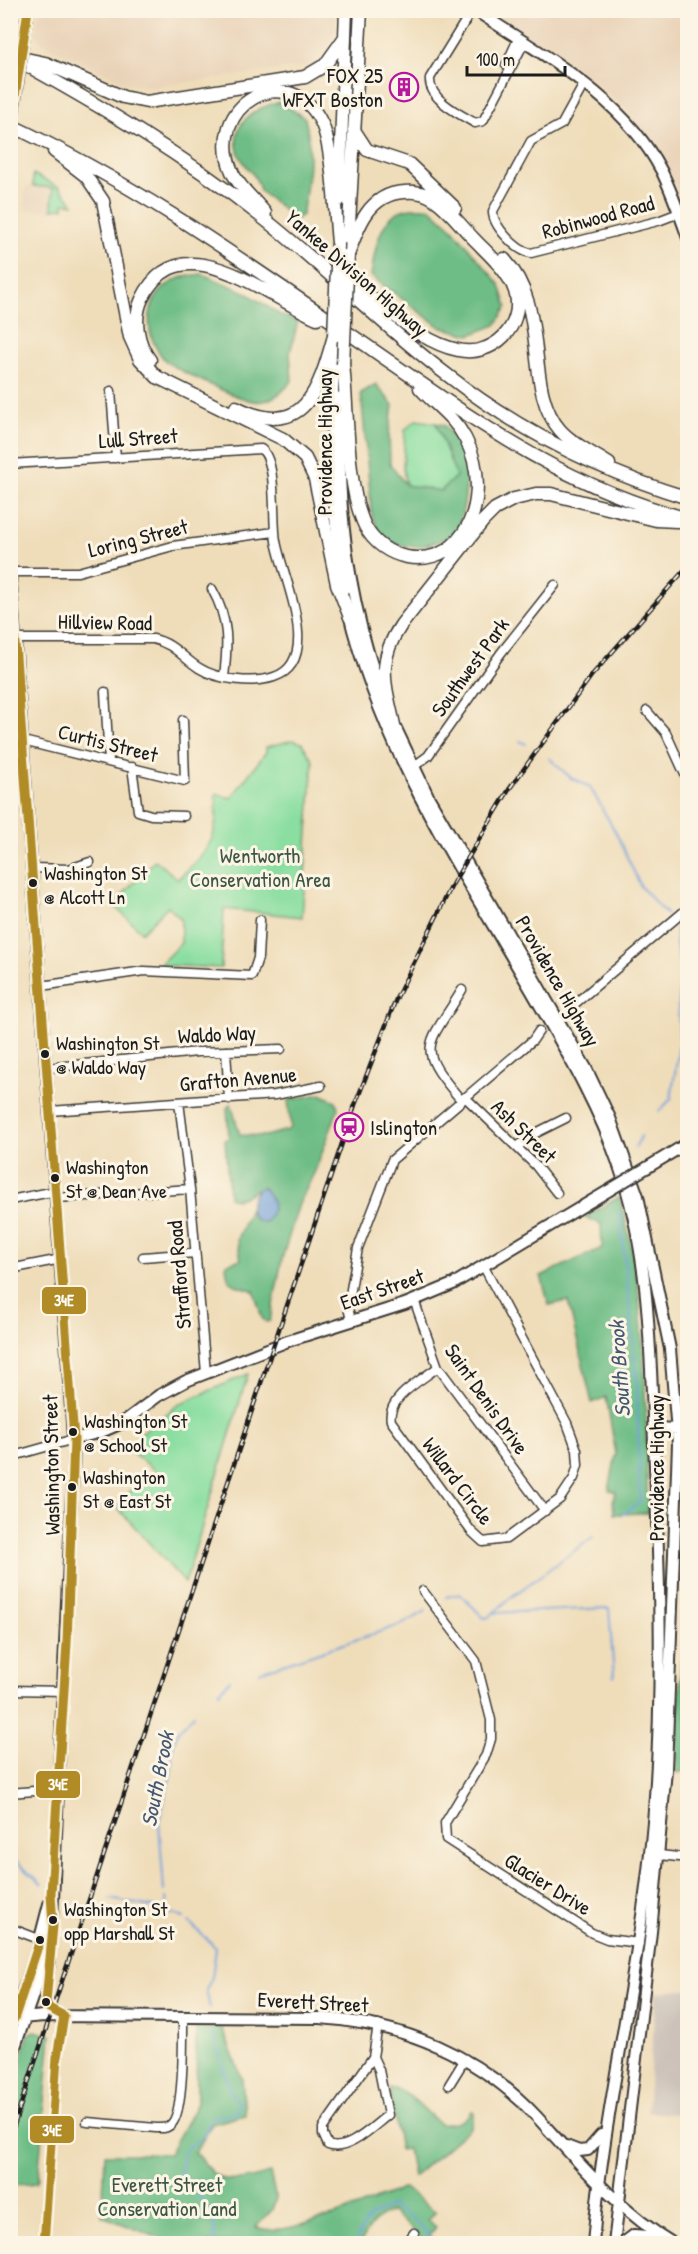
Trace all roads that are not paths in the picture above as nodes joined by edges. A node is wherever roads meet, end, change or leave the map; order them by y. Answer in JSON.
{"nodes":[{"id":1,"x":28,"y":10,"type":"edge"},
{"id":2,"x":346,"y":10,"type":"edge"},
{"id":3,"x":361,"y":10,"type":"edge"},
{"id":4,"x":473,"y":10,"type":"edge"},
{"id":5,"x":345,"y":37,"type":"junction"},
{"id":6,"x":521,"y":41,"type":"junction"},
{"id":7,"x":10,"y":56,"type":"edge"},
{"id":8,"x":505,"y":73,"type":"junction"},
{"id":9,"x":585,"y":84,"type":"junction"},
{"id":10,"x":10,"y":125,"type":"edge"},
{"id":11,"x":354,"y":130,"type":"junction"},
{"id":12,"x":10,"y":134,"type":"edge"},
{"id":13,"x":39,"y":139,"type":"junction"},
{"id":14,"x":679,"y":213,"type":"junction"},
{"id":15,"x":277,"y":229,"type":"junction"},
{"id":16,"x":687,"y":238,"type":"edge"},
{"id":17,"x":339,"y":243,"type":"junction"},
{"id":18,"x":348,"y":255,"type":"junction"},
{"id":19,"x":324,"y":269,"type":"junction"},
{"id":20,"x":338,"y":332,"type":"junction"},
{"id":21,"x":332,"y":350,"type":"junction"},
{"id":22,"x":343,"y":364,"type":"junction"},
{"id":23,"x":407,"y":373,"type":"junction"},
{"id":24,"x":111,"y":392,"type":"dead end"},
{"id":25,"x":116,"y":458,"type":"junction"},
{"id":26,"x":10,"y":464,"type":"edge"},
{"id":27,"x":630,"y":479,"type":"junction"},
{"id":28,"x":687,"y":498,"type":"edge"},
{"id":29,"x":687,"y":520,"type":"edge"},
{"id":30,"x":274,"y":532,"type":"junction"},
{"id":31,"x":11,"y":571,"type":"edge"},
{"id":32,"x":555,"y":585,"type":"dead end"},
{"id":33,"x":212,"y":589,"type":"dead end"},
{"id":34,"x":350,"y":617,"type":"junction"},
{"id":35,"x":15,"y":639,"type":"junction"},
{"id":36,"x":224,"y":677,"type":"junction"},
{"id":37,"x":105,"y":692,"type":"dead end"},
{"id":38,"x":15,"y":708,"type":"edge"},
{"id":39,"x":647,"y":711,"type":"dead end"},
{"id":40,"x":183,"y":720,"type":"dead end"},
{"id":41,"x":394,"y":725,"type":"junction"},
{"id":42,"x":23,"y":741,"type":"junction"},
{"id":43,"x":109,"y":761,"type":"junction"},
{"id":44,"x":132,"y":767,"type":"junction"},
{"id":45,"x":413,"y":767,"type":"junction"},
{"id":46,"x":687,"y":781,"type":"edge"},
{"id":47,"x":26,"y":790,"type":"junction"},
{"id":48,"x":10,"y":793,"type":"edge"},
{"id":49,"x":184,"y":816,"type":"dead end"},
{"id":50,"x":90,"y":862,"type":"dead end"},
{"id":51,"x":33,"y":868,"type":"junction"},
{"id":52,"x":687,"y":908,"type":"edge"},
{"id":53,"x":260,"y":920,"type":"dead end"},
{"id":54,"x":41,"y":986,"type":"junction"},
{"id":55,"x":462,"y":990,"type":"dead end"},
{"id":56,"x":571,"y":1007,"type":"dead end"},
{"id":57,"x":539,"y":1031,"type":"dead end"},
{"id":58,"x":282,"y":1049,"type":"dead end"},
{"id":59,"x":226,"y":1051,"type":"junction"},
{"id":60,"x":47,"y":1068,"type":"junction"},
{"id":61,"x":321,"y":1086,"type":"dead end"},
{"id":62,"x":229,"y":1099,"type":"junction"},
{"id":63,"x":463,"y":1099,"type":"junction"},
{"id":64,"x":179,"y":1102,"type":"junction"},
{"id":65,"x":50,"y":1111,"type":"junction"},
{"id":66,"x":566,"y":1118,"type":"dead end"},
{"id":67,"x":687,"y":1143,"type":"edge"},
{"id":68,"x":517,"y":1147,"type":"junction"},
{"id":69,"x":190,"y":1189,"type":"junction"},
{"id":70,"x":557,"y":1193,"type":"dead end"},
{"id":71,"x":57,"y":1195,"type":"junction"},
{"id":72,"x":10,"y":1200,"type":"edge"},
{"id":73,"x":195,"y":1253,"type":"junction"},
{"id":74,"x":143,"y":1257,"type":"dead end"},
{"id":75,"x":62,"y":1259,"type":"junction"},
{"id":76,"x":484,"y":1267,"type":"junction"},
{"id":77,"x":10,"y":1269,"type":"edge"},
{"id":78,"x":414,"y":1300,"type":"junction"},
{"id":79,"x":351,"y":1321,"type":"junction"},
{"id":80,"x":438,"y":1367,"type":"junction"},
{"id":81,"x":206,"y":1373,"type":"junction"},
{"id":82,"x":654,"y":1428,"type":"junction"},
{"id":83,"x":678,"y":1429,"type":"junction"},
{"id":84,"x":74,"y":1439,"type":"junction"},
{"id":85,"x":10,"y":1457,"type":"edge"},
{"id":86,"x":545,"y":1510,"type":"junction"},
{"id":87,"x":423,"y":1591,"type":"dead end"},
{"id":88,"x":10,"y":1690,"type":"edge"},
{"id":89,"x":64,"y":1691,"type":"junction"},
{"id":90,"x":58,"y":1789,"type":"junction"},
{"id":91,"x":10,"y":1792,"type":"edge"},
{"id":92,"x":659,"y":1855,"type":"junction"},
{"id":93,"x":687,"y":1858,"type":"edge"},
{"id":94,"x":10,"y":1928,"type":"edge"},
{"id":95,"x":46,"y":1941,"type":"junction"},
{"id":96,"x":639,"y":1944,"type":"junction"},
{"id":97,"x":64,"y":2016,"type":"junction"},
{"id":98,"x":26,"y":2017,"type":"junction"},
{"id":99,"x":183,"y":2018,"type":"junction"},
{"id":100,"x":12,"y":2022,"type":"edge"},
{"id":101,"x":378,"y":2025,"type":"junction"},
{"id":102,"x":373,"y":2057,"type":"junction"},
{"id":103,"x":465,"y":2059,"type":"junction"},
{"id":104,"x":10,"y":2061,"type":"edge"},
{"id":105,"x":449,"y":2085,"type":"dead end"},
{"id":106,"x":607,"y":2120,"type":"junction"},
{"id":107,"x":87,"y":2122,"type":"dead end"},
{"id":108,"x":560,"y":2142,"type":"junction"},
{"id":109,"x":598,"y":2183,"type":"junction"},
{"id":110,"x":619,"y":2203,"type":"junction"},
{"id":111,"x":414,"y":2233,"type":"dead end"},
{"id":112,"x":669,"y":2241,"type":"edge"},
{"id":113,"x":44,"y":2244,"type":"edge"},
{"id":114,"x":406,"y":2244,"type":"edge"},
{"id":115,"x":593,"y":2244,"type":"edge"},
{"id":116,"x":614,"y":2244,"type":"edge"},
{"id":117,"x":622,"y":2244,"type":"edge"}],
"edges":[{"from":1,"to":12,"type":"main road","bridge":true},
{"from":2,"to":5,"type":"highway"},
{"from":3,"to":11,"type":"highway","name":"Providence Highway"},
{"from":4,"to":6,"type":"main road"},
{"from":4,"to":8,"type":"street"},
{"from":5,"to":7,"type":"highway"},
{"from":5,"to":17,"type":"highway"},
{"from":6,"to":8,"type":"street"},
{"from":6,"to":8,"type":"street"},
{"from":6,"to":9,"type":"main road"},
{"from":7,"to":15,"type":"highway","name":"Yankee Division Highway"},
{"from":9,"to":14,"type":"main road"},
{"from":9,"to":14,"type":"street","name":"Robinwood Road"},
{"from":10,"to":13,"type":"highway"},
{"from":11,"to":18,"type":"highway","name":"Providence Highway"},
{"from":11,"to":27,"type":"highway"},
{"from":13,"to":20,"type":"highway"},
{"from":13,"to":34,"type":"highway"},
{"from":14,"to":16,"type":"main road"},
{"from":15,"to":17,"type":"highway"},
{"from":15,"to":19,"type":"highway","name":"Yankee Division Highway"},
{"from":17,"to":20,"type":"highway","bridge":true},
{"from":18,"to":19,"type":"highway"},
{"from":18,"to":22,"type":"highway","name":"Providence Highway","bridge":true},
{"from":19,"to":27,"type":"highway","name":"Yankee Division Highway"},
{"from":20,"to":21,"type":"highway"},
{"from":20,"to":21,"type":"highway"},
{"from":20,"to":23,"type":"highway"},
{"from":21,"to":34,"type":"main road","name":"Providence Highway"},
{"from":22,"to":23,"type":"highway"},
{"from":22,"to":41,"type":"main road","name":"Providence Highway"},
{"from":23,"to":29,"type":"highway"},
{"from":24,"to":25,"type":"street"},
{"from":25,"to":26,"type":"street","name":"Lull Street"},
{"from":25,"to":30,"type":"street","name":"Lull Street"},
{"from":27,"to":28,"type":"highway","name":"Yankee Division Highway"},
{"from":29,"to":41,"type":"highway"},
{"from":30,"to":31,"type":"street","name":"Loring Street"},
{"from":30,"to":36,"type":"street","name":"Hillview Road"},
{"from":31,"to":35,"type":"main road","name":"Washington Street"},
{"from":32,"to":45,"type":"street","name":"Southwest Park"},
{"from":33,"to":36,"type":"street"},
{"from":34,"to":82,"type":"main road","name":"Providence Highway"},
{"from":35,"to":36,"type":"street","name":"Hillview Road"},
{"from":35,"to":38,"type":"main road","name":"Washington Street"},
{"from":37,"to":43,"type":"street"},
{"from":38,"to":42,"type":"main road","name":"Washington Street"},
{"from":39,"to":46,"type":"street"},
{"from":40,"to":44,"type":"street","name":"Curtis Street"},
{"from":41,"to":45,"type":"main road","name":"Providence Highway"},
{"from":42,"to":43,"type":"street","name":"Curtis Street"},
{"from":42,"to":47,"type":"main road","name":"Washington Street"},
{"from":43,"to":44,"type":"street","name":"Curtis Street"},
{"from":44,"to":49,"type":"street"},
{"from":45,"to":83,"type":"main road","name":"Providence Highway"},
{"from":47,"to":48,"type":"street"},
{"from":47,"to":51,"type":"main road","name":"Washington Street"},
{"from":50,"to":51,"type":"street"},
{"from":51,"to":54,"type":"main road","name":"Washington Street"},
{"from":52,"to":56,"type":"street"},
{"from":53,"to":54,"type":"street"},
{"from":54,"to":60,"type":"main road","name":"Washington Street"},
{"from":55,"to":63,"type":"street","name":"Ash Street"},
{"from":57,"to":63,"type":"street"},
{"from":58,"to":59,"type":"street","name":"Waldo Way"},
{"from":59,"to":60,"type":"street","name":"Waldo Way"},
{"from":59,"to":62,"type":"street"},
{"from":60,"to":65,"type":"main road","name":"Washington Street"},
{"from":61,"to":62,"type":"street","name":"Grafton Avenue"},
{"from":62,"to":64,"type":"street","name":"Grafton Avenue"},
{"from":63,"to":68,"type":"street","name":"Ash Street"},
{"from":63,"to":79,"type":"street"},
{"from":64,"to":65,"type":"street","name":"Grafton Avenue"},
{"from":64,"to":69,"type":"street","name":"Strafford Road"},
{"from":65,"to":71,"type":"main road","name":"Washington Street"},
{"from":66,"to":68,"type":"street"},
{"from":67,"to":76,"type":"main road","name":"East Street","bridge":true},
{"from":68,"to":70,"type":"street","name":"Ash Street"},
{"from":69,"to":71,"type":"street"},
{"from":69,"to":73,"type":"street","name":"Strafford Road"},
{"from":71,"to":72,"type":"street"},
{"from":71,"to":75,"type":"main road","name":"Washington Street"},
{"from":73,"to":74,"type":"street"},
{"from":73,"to":81,"type":"street","name":"Strafford Road"},
{"from":75,"to":77,"type":"street"},
{"from":75,"to":84,"type":"main road","name":"Washington Street"},
{"from":76,"to":78,"type":"main road","name":"East Street"},
{"from":76,"to":86,"type":"street","name":"Willard Circle"},
{"from":78,"to":79,"type":"main road","name":"East Street"},
{"from":78,"to":80,"type":"street","name":"Saint Denis Drive"},
{"from":79,"to":81,"type":"main road","name":"East Street"},
{"from":80,"to":86,"type":"street","name":"Saint Denis Drive"},
{"from":80,"to":86,"type":"street","name":"Willard Circle"},
{"from":81,"to":84,"type":"main road","name":"East Street"},
{"from":82,"to":83,"type":"main road"},
{"from":82,"to":96,"type":"main road","name":"Providence Highway"},
{"from":83,"to":92,"type":"main road","name":"Providence Highway"},
{"from":84,"to":85,"type":"street"},
{"from":84,"to":89,"type":"main road","name":"Washington Street"},
{"from":87,"to":96,"type":"street","name":"Glacier Drive"},
{"from":88,"to":89,"type":"street"},
{"from":89,"to":90,"type":"main road","name":"Washington Street"},
{"from":90,"to":91,"type":"street"},
{"from":90,"to":95,"type":"main road","name":"Washington Street"},
{"from":92,"to":93,"type":"street"},
{"from":92,"to":110,"type":"main road","name":"Providence Highway"},
{"from":94,"to":95,"type":"street"},
{"from":95,"to":97,"type":"main road"},
{"from":95,"to":98,"type":"main road","name":"Washington Street"},
{"from":95,"to":100,"type":"main road","name":"Washington Street"},
{"from":96,"to":106,"type":"main road","name":"Providence Highway"},
{"from":97,"to":98,"type":"main road","name":"Everett Street"},
{"from":97,"to":99,"type":"main road","name":"Everett Street"},
{"from":97,"to":113,"type":"street"},
{"from":98,"to":100,"type":"main road","name":"Everett Street"},
{"from":98,"to":104,"type":"main road","name":"Washington Street"},
{"from":99,"to":101,"type":"main road","name":"Everett Street"},
{"from":99,"to":107,"type":"street"},
{"from":101,"to":102,"type":"street"},
{"from":101,"to":103,"type":"main road","name":"Everett Street"},
{"from":102,"to":102,"type":"street"},
{"from":103,"to":105,"type":"street"},
{"from":103,"to":108,"type":"main road","name":"Everett Street"},
{"from":106,"to":108,"type":"main road"},
{"from":106,"to":109,"type":"main road"},
{"from":108,"to":109,"type":"main road","name":"Everett Street"},
{"from":109,"to":110,"type":"main road","name":"Everett Street"},
{"from":109,"to":115,"type":"main road"},
{"from":110,"to":112,"type":"main road","name":"Everett Street"},
{"from":110,"to":116,"type":"main road","name":"Providence Highway"},
{"from":111,"to":114,"type":"street"},
{"from":112,"to":117,"type":"main road"}]}
